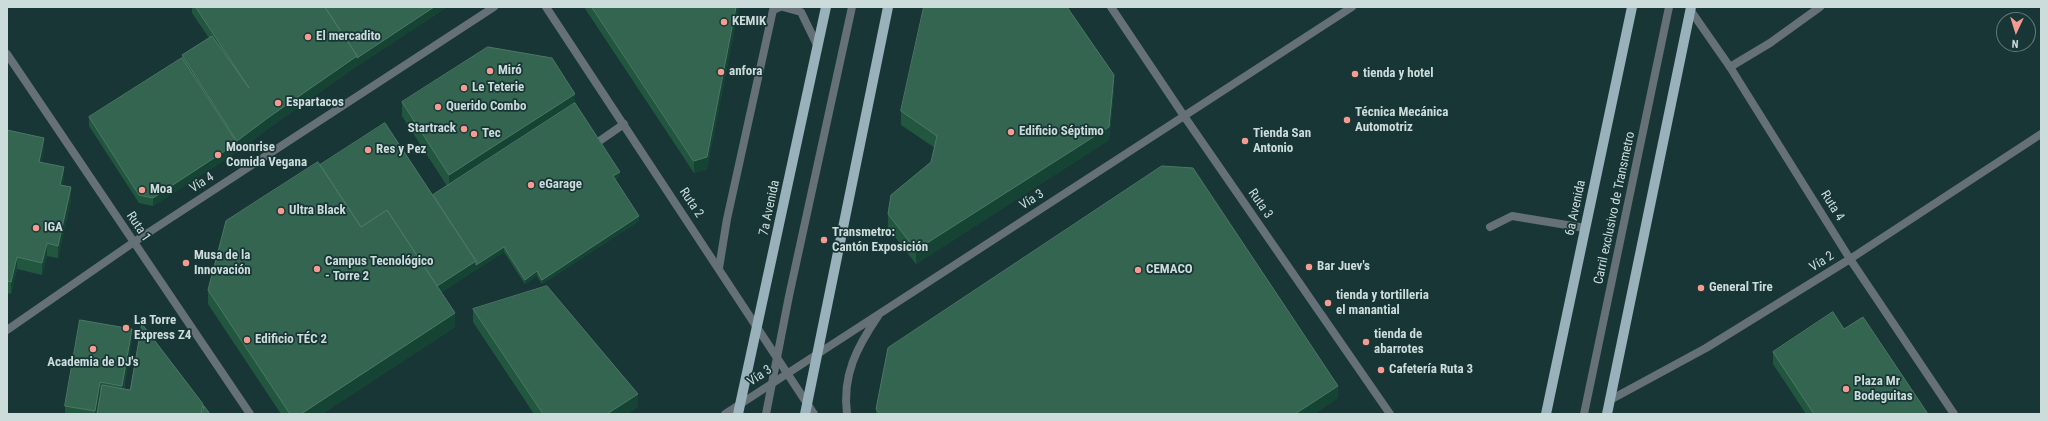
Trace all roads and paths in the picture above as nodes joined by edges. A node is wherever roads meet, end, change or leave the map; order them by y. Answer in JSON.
{"nodes":[{"id":1,"x":494,"y":7,"type":"edge"},
{"id":2,"x":546,"y":7,"type":"edge"},
{"id":3,"x":780,"y":7,"type":"edge"},
{"id":4,"x":783,"y":7,"type":"edge"},
{"id":5,"x":826,"y":7,"type":"edge"},
{"id":6,"x":852,"y":7,"type":"edge"},
{"id":7,"x":888,"y":7,"type":"edge"},
{"id":8,"x":1111,"y":7,"type":"edge"},
{"id":9,"x":1352,"y":7,"type":"edge"},
{"id":10,"x":1632,"y":7,"type":"edge"},
{"id":11,"x":1669,"y":7,"type":"edge"},
{"id":12,"x":1820,"y":7,"type":"edge"},
{"id":13,"x":1691,"y":9,"type":"edge"},
{"id":14,"x":818,"y":47,"type":"junction"},
{"id":15,"x":7,"y":54,"type":"edge"},
{"id":16,"x":1730,"y":66,"type":"junction"},
{"id":17,"x":1184,"y":116,"type":"junction"},
{"id":18,"x":624,"y":124,"type":"junction"},
{"id":19,"x":2041,"y":134,"type":"edge"},
{"id":20,"x":598,"y":142,"type":"edge"},
{"id":21,"x":1490,"y":227,"type":"dead end"},
{"id":22,"x":1585,"y":228,"type":"junction"},
{"id":23,"x":134,"y":242,"type":"junction"},
{"id":24,"x":1850,"y":259,"type":"junction"},
{"id":25,"x":719,"y":268,"type":"junction"},
{"id":26,"x":880,"y":312,"type":"junction"},
{"id":27,"x":758,"y":329,"type":"junction"},
{"id":28,"x":7,"y":330,"type":"edge"},
{"id":29,"x":817,"y":353,"type":"junction"},
{"id":30,"x":777,"y":358,"type":"junction"},
{"id":31,"x":786,"y":372,"type":"junction"},
{"id":32,"x":772,"y":382,"type":"junction"},
{"id":33,"x":1610,"y":400,"type":"junction"},
{"id":34,"x":740,"y":403,"type":"junction"},
{"id":35,"x":806,"y":409,"type":"edge"},
{"id":36,"x":250,"y":414,"type":"edge"},
{"id":37,"x":725,"y":414,"type":"edge"},
{"id":38,"x":738,"y":414,"type":"edge"},
{"id":39,"x":766,"y":414,"type":"edge"},
{"id":40,"x":814,"y":414,"type":"edge"},
{"id":41,"x":847,"y":414,"type":"edge"},
{"id":42,"x":1390,"y":414,"type":"edge"},
{"id":43,"x":1546,"y":414,"type":"edge"},
{"id":44,"x":1584,"y":414,"type":"edge"},
{"id":45,"x":1606,"y":414,"type":"edge"},
{"id":46,"x":1954,"y":414,"type":"edge"}],
"edges":[{"from":1,"to":23,"type":"street","name":"Vía 4"},
{"from":2,"to":18,"type":"street","name":"Ruta 2"},
{"from":3,"to":25,"type":"street"},
{"from":4,"to":14,"type":"street"},
{"from":5,"to":14,"type":"main road","name":"7a Avenida"},
{"from":6,"to":30,"type":"street"},
{"from":7,"to":29,"type":"main road"},
{"from":8,"to":17,"type":"street","name":"Ruta 3"},
{"from":9,"to":17,"type":"street","name":"Vía 3"},
{"from":10,"to":22,"type":"main road","name":"6a Avenida"},
{"from":11,"to":44,"type":"street","name":"Carril exclusivo de Transmetro"},
{"from":12,"to":16,"type":"street"},
{"from":13,"to":16,"type":"street","name":"Ruta 4"},
{"from":13,"to":33,"type":"main road"},
{"from":14,"to":27,"type":"main road","name":"7a Avenida"},
{"from":15,"to":23,"type":"street","name":"Ruta 1"},
{"from":16,"to":24,"type":"street","name":"Ruta 4"},
{"from":17,"to":26,"type":"street","name":"Vía 3"},
{"from":17,"to":42,"type":"street","name":"Ruta 3"},
{"from":18,"to":20,"type":"street"},
{"from":18,"to":25,"type":"street","name":"Ruta 2"},
{"from":19,"to":24,"type":"street","name":"Vía 2"},
{"from":21,"to":22,"type":"street"},
{"from":22,"to":43,"type":"main road","name":"6a Avenida"},
{"from":23,"to":28,"type":"street","name":"Vía 4"},
{"from":23,"to":36,"type":"street","name":"Ruta 1"},
{"from":24,"to":33,"type":"street","name":"Vía 2"},
{"from":24,"to":46,"type":"street","name":"Ruta 4"},
{"from":25,"to":27,"type":"street","name":"Ruta 2"},
{"from":26,"to":29,"type":"street","name":"Vía 3"},
{"from":26,"to":41,"type":"street"},
{"from":27,"to":30,"type":"street","name":"Ruta 2"},
{"from":27,"to":34,"type":"main road","name":"7a Avenida"},
{"from":29,"to":31,"type":"street","name":"Vía 3"},
{"from":29,"to":35,"type":"main road"},
{"from":30,"to":31,"type":"street","name":"Ruta 2"},
{"from":30,"to":32,"type":"street"},
{"from":31,"to":32,"type":"street","name":"Vía 3"},
{"from":31,"to":35,"type":"street","name":"Ruta 2"},
{"from":32,"to":34,"type":"street","name":"Vía 3"},
{"from":32,"to":39,"type":"street"},
{"from":33,"to":45,"type":"main road"},
{"from":34,"to":37,"type":"street","name":"Vía 3"},
{"from":34,"to":38,"type":"main road","name":"7a Avenida"},
{"from":35,"to":40,"type":"street","name":"Ruta 2"}]}
